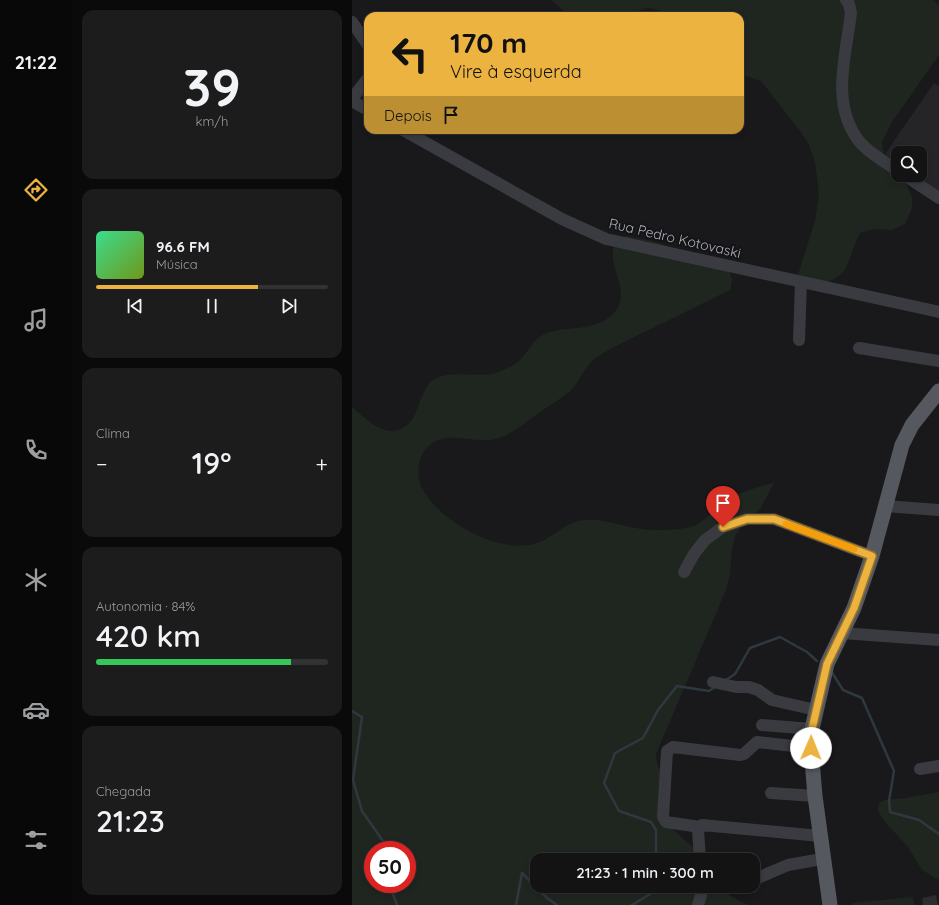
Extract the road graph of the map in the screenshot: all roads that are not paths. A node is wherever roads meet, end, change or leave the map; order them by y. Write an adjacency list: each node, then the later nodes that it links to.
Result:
1 (846, 0): 8 (street)
2 (352, 22): 3 (street)
3 (364, 38)
4 (364, 84): 5 (street)
5 (352, 100): 6 (street)
6 (364, 108)
7 (410, 134): 11 (street, Rua Pedro Kotovaski)
8 (891, 166)
9 (915, 182): 10 (street)
10 (939, 198)
11 (802, 282): 12 (street, Rua Pedro Kotovaski); 13 (street)
12 (939, 312)
13 (799, 340)
14 (859, 348): 15 (street)
15 (939, 361)
16 (939, 391): 17 (main road)
17 (885, 506): 18 (street); 19 (main road)
18 (939, 510)
19 (872, 556): 20 (street); 21 (main road)
20 (684, 572)
21 (842, 633): 22 (street); 24 (main road)
22 (939, 640)
23 (713, 682): 24 (street)
24 (816, 710): 26 (main road)
25 (762, 725): 26 (street)
26 (812, 729): 27 (main road)
27 (811, 748): 31 (main road); 32 (street)
28 (939, 766): 29 (street)
29 (920, 769)
30 (771, 793): 31 (street)
31 (815, 796): 33 (main road)
32 (700, 827): 33 (street); 34 (street)
33 (820, 836): 35 (main road)
34 (700, 853)
35 (822, 859): 36 (street); 39 (main road)
36 (760, 877)
37 (701, 893): 38 (street)
38 (698, 905)
39 (830, 905)

